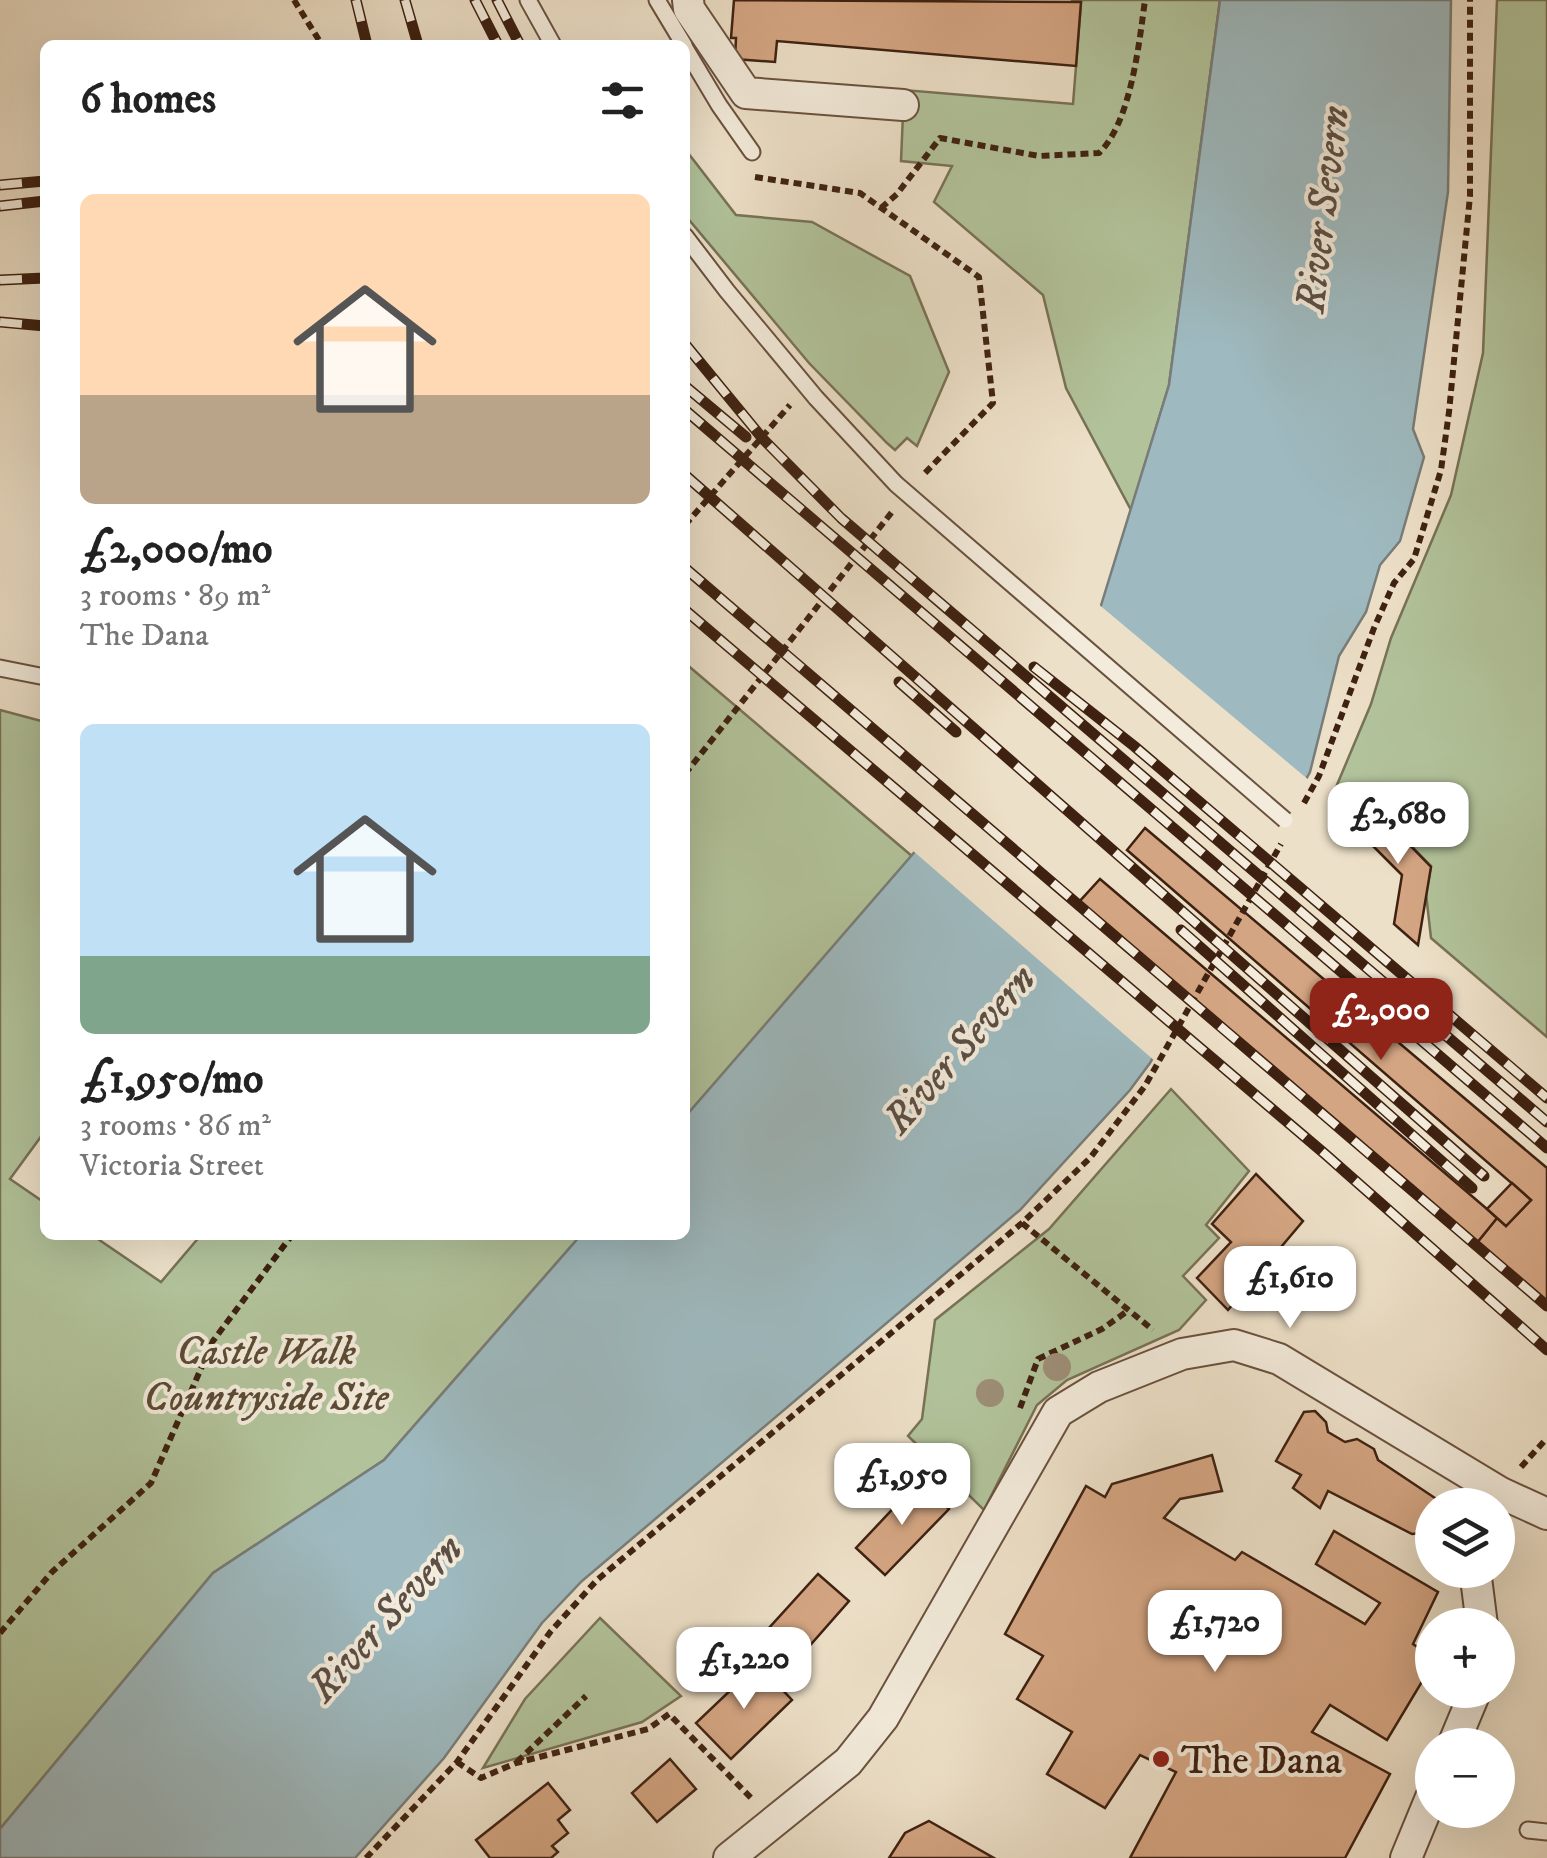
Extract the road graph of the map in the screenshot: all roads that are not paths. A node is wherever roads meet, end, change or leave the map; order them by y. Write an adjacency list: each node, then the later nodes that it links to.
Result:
1 (528, 0): 4 (lane)
2 (658, 0): 5 (lane)
3 (688, 0): 7 (street)
4 (550, 40)
5 (681, 40)
6 (690, 56): 8 (lane)
7 (903, 105)
8 (752, 152)
9 (690, 242): 12 (lane, bridge)
10 (0, 668): 11 (lane)
11 (40, 676)
12 (1287, 824)
13 (1503, 1488): 19 (street)
14 (1515, 1495): 15 (street)
15 (1547, 1514)
16 (1418, 1828): 20 (street)
17 (1528, 1830): 18 (lane)
18 (1547, 1832)
19 (730, 1858)
20 (1406, 1858)

